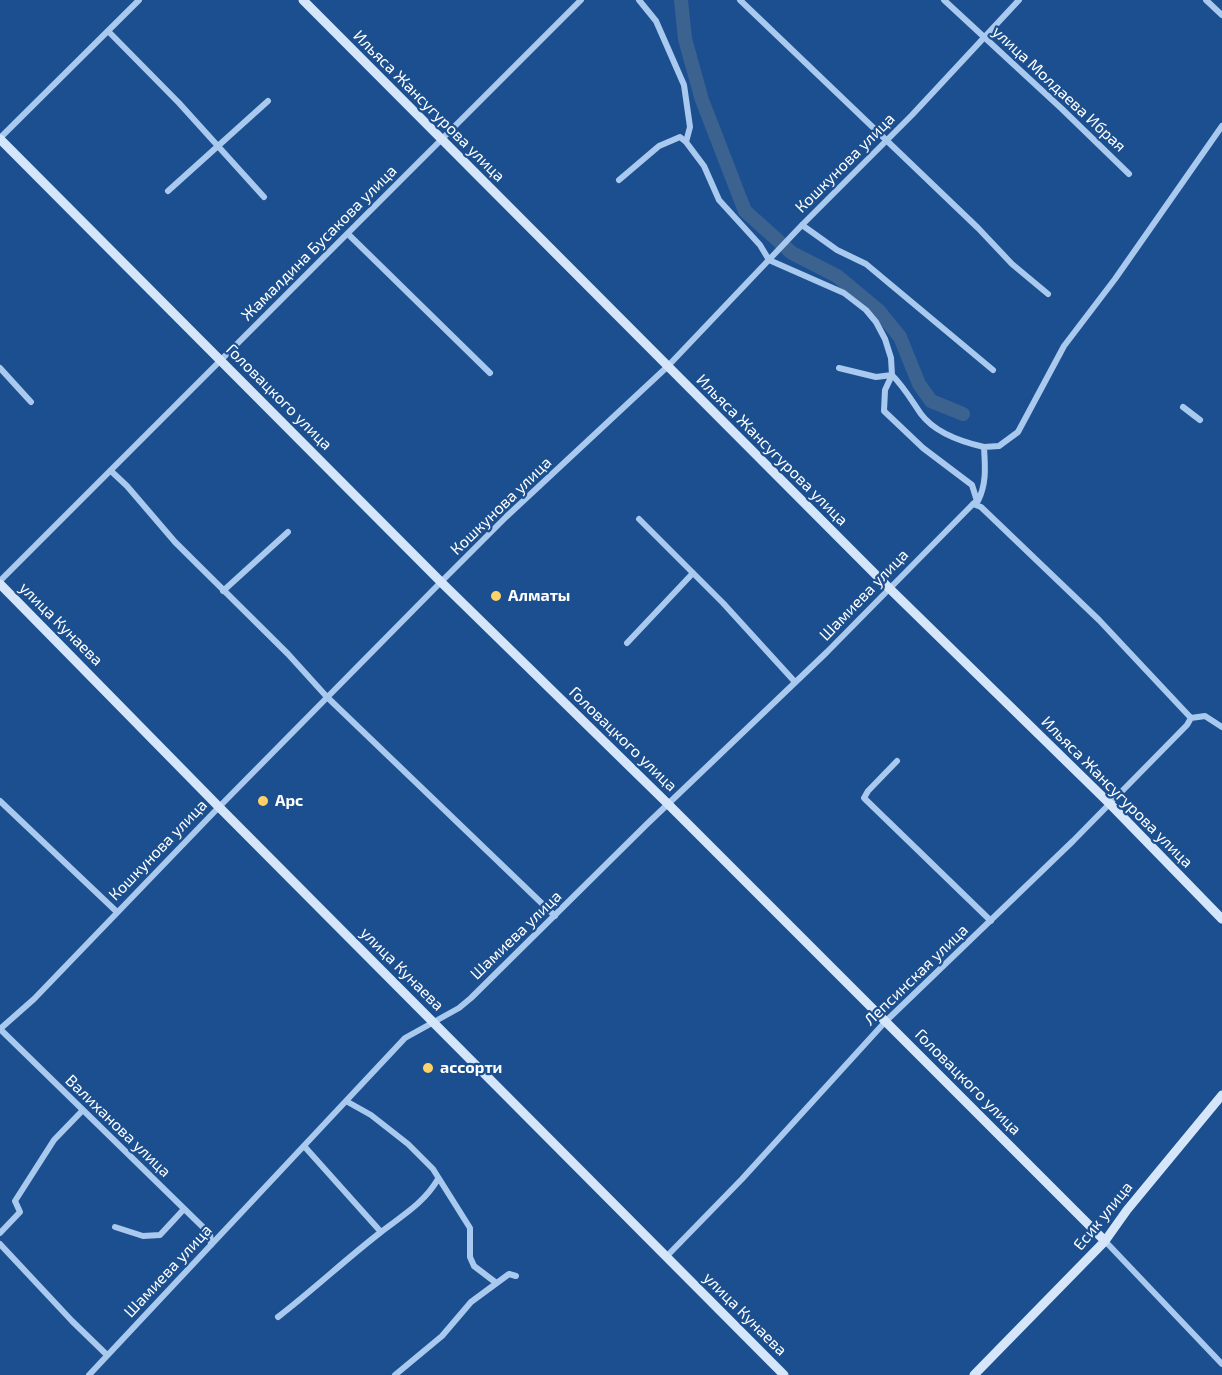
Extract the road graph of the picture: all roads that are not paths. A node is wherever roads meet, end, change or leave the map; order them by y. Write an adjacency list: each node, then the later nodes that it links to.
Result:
1 (139, 0): 10 (street)
2 (303, 0): 15 (street, Ильяса Жансугурова улица)
3 (581, 0): 15 (street, Жамалдина Бусакова улица)
4 (639, 0): 16 (street)
5 (740, 0): 17 (street)
6 (944, 0): 11 (street, улица Молдаева Ибрая)
7 (1019, 0): 11 (street, Кошкунова улица)
8 (1206, 0): 9 (street)
9 (1222, 15)
10 (108, 31): 14 (street); 18 (street)
11 (985, 37): 17 (street, Кошкунова улица); 19 (street, улица Молдаева Ибрая)
12 (268, 101): 18 (street)
13 (1222, 126): 37 (street)
14 (0, 139): 27 (street, Головацкого улица)
15 (442, 139): 24 (street, Жамалдина Бусакова улица); 28 (street, Ильяса Жансугурова улица)
16 (686, 142): 20 (street); 25 (street)
17 (886, 142): 23 (street, Кошкунова улица); 26 (street)
18 (217, 146): 21 (street); 22 (street)
19 (1129, 174)
20 (618, 180)
21 (168, 191)
22 (264, 197)
23 (802, 225): 25 (street, Кошкунова улица); 31 (street)
24 (348, 234): 27 (street, Жамалдина Бусакова улица); 32 (street)
25 (769, 260): 28 (street, Кошкунова улица); 33 (street)
26 (1048, 294)
27 (222, 360): 38 (street, Жамалдина Бусакова улица); 43 (street, Головацкого улица)
28 (667, 367): 43 (street, Кошкунова улица); 45 (street, Ильяса Жансугурова улица)
29 (0, 368): 34 (street)
30 (839, 368): 33 (street)
31 (993, 370)
32 (490, 373)
33 (892, 375): 37 (street); 39 (street)
34 (31, 402)
35 (1182, 407): 36 (street)
36 (1200, 420)
37 (984, 447): 39 (street)
38 (111, 471): 44 (street, Жамалдина Бусакова улица); 46 (street)
39 (975, 503): 45 (street, Шамиева улица); 50 (street)
40 (639, 519): 42 (street)
41 (288, 532): 46 (street)
42 (693, 573): 47 (street); 48 (street)
43 (441, 582): 49 (street, Кошкунова улица); 54 (street, Головацкого улица)
44 (0, 583): 56 (street, улица Кунаева)
45 (889, 588): 48 (street, Шамиева улица); 55 (street, Ильяса Жансугурова улица)
46 (223, 591): 49 (street)
47 (627, 643)
48 (795, 682): 54 (street, Шамиева улица)
49 (327, 697): 56 (street, Кошкунова улица); 58 (street)
50 (1191, 717): 51 (street); 55 (street, Лепсинская улица)
51 (1222, 728)
52 (897, 761): 60 (street)
53 (0, 801): 57 (street)
54 (668, 804): 58 (street, Шамиева улица); 62 (street, Головацкого улица)
55 (1110, 804): 59 (street, Ильяса Жансугурова улица); 60 (street, Лепсинская улица)
56 (219, 807): 57 (street, Кошкунова улица); 61 (street, улица Кунаева)
57 (117, 912): 63 (street, Кошкунова улица)
58 (555, 916): 61 (street, Шамиева улица)
59 (1222, 919)
60 (991, 921): 62 (street, Лепсинская улица)
61 (434, 1022): 65 (street, Шамиева улица); 76 (street, улица Кунаева)
62 (885, 1022): 73 (street, Головацкого улица); 76 (street, Лепсинская улица)
63 (0, 1029): 66 (street, Валиханова улица)
64 (1222, 1095): 73 (street, Есик улица)
65 (346, 1101): 67 (street, Шамиева улица); 68 (street)
66 (82, 1111): 69 (street, Валиханова улица); 72 (street)
67 (304, 1146): 71 (street); 75 (street, Шамиева улица)
68 (438, 1179): 71 (street); 78 (street)
69 (184, 1209): 70 (street); 75 (street, Валиханова улица)
70 (115, 1227)
71 (381, 1232): 79 (street)
72 (0, 1233)
73 (1105, 1241): 81 (street, Головацкого улица); 85 (street, Есик улица)
74 (0, 1244): 80 (street)
75 (211, 1245): 80 (street, Шамиева улица)
76 (666, 1257): 84 (street, улица Кунаева)
77 (516, 1276): 78 (street)
78 (495, 1282): 83 (street)
79 (278, 1317)
80 (107, 1355): 82 (street, Шамиева улица)
81 (1222, 1364)
82 (89, 1375)
83 (396, 1375)
84 (784, 1375)
85 (974, 1375)

